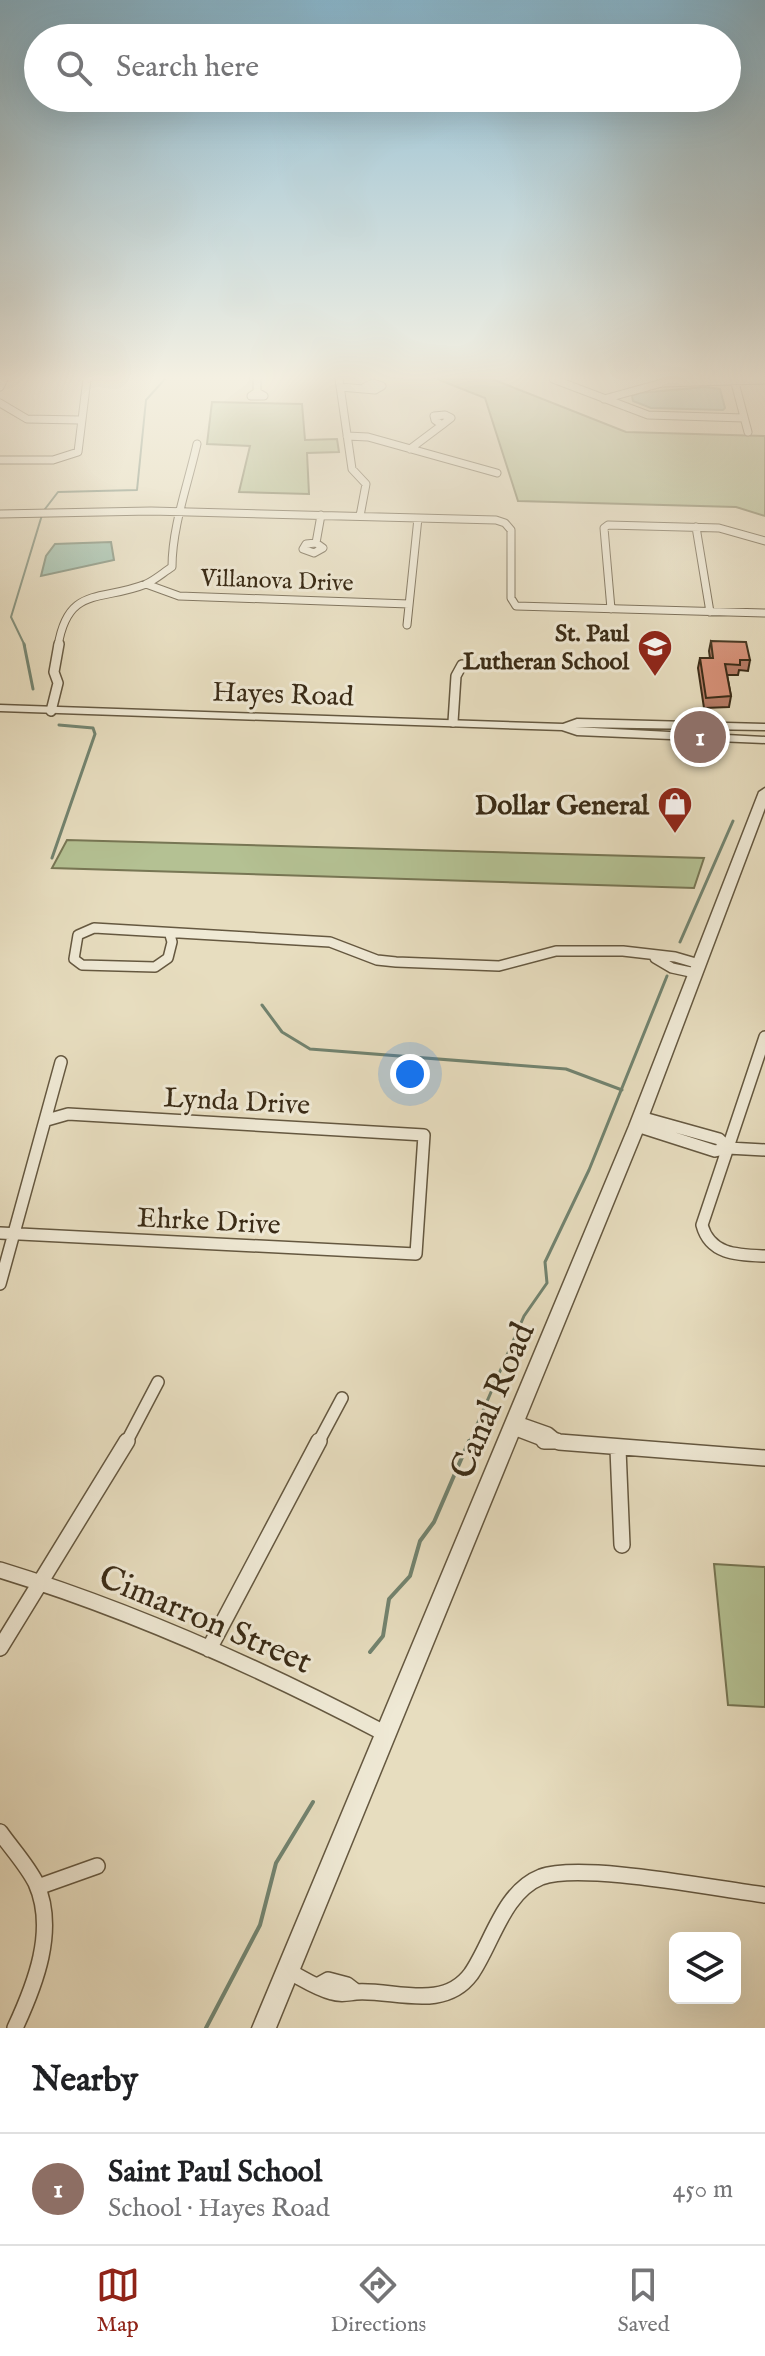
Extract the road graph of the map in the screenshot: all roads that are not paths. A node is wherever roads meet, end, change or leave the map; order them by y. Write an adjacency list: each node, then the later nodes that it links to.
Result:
1 (190, 474): 3 (street)
2 (356, 474): 6 (street)
3 (182, 512): 4 (street); 5 (street); 11 (street)
4 (0, 514)
5 (321, 515): 6 (street); 10 (street)
6 (360, 516): 7 (street)
7 (418, 518): 12 (street); 13 (street)
8 (696, 527): 9 (street); 13 (street); 14 (street)
9 (765, 541)
10 (316, 543)
11 (146, 584): 12 (street, Villanova Drive); 19 (street)
12 (409, 604): 16 (street)
13 (611, 609): 14 (street)
14 (710, 612): 15 (street)
15 (765, 613)
16 (407, 625)
17 (462, 665): 20 (street)
18 (0, 708): 19 (street, Hayes Road)
19 (51, 711): 20 (street, Hayes Road)
20 (453, 722): 22 (street, Hayes Road)
21 (708, 725): 22 (street, Hayes Road); 23 (street, Hayes Road); 24 (street)
22 (564, 727): 24 (street, Hayes Road)
23 (765, 727)
24 (701, 738): 25 (street, Hayes Road)
25 (765, 740)
26 (765, 792): 28 (street, Canal Road)
27 (170, 935): 27 (street); 28 (street)
28 (697, 969): 32 (street, Canal Road)
29 (765, 1039): 33 (street)
30 (61, 1062): 31 (street)
31 (47, 1120): 35 (street); 36 (street, Lynda Drive)
32 (638, 1122): 33 (street); 41 (street, Canal Road)
33 (728, 1148): 34 (street); 37 (street)
34 (765, 1150)
35 (6, 1234): 36 (street, Ehrke Drive); 38 (street)
36 (416, 1254)
37 (765, 1256)
38 (0, 1284)
39 (158, 1382): 46 (street)
40 (342, 1398): 48 (street)
41 (513, 1425): 42 (street); 49 (street, Canal Road)
42 (618, 1449): 43 (street); 44 (street)
43 (765, 1458)
44 (622, 1545)
45 (0, 1570): 46 (street, Cimarron Street)
46 (41, 1582): 47 (street); 48 (street, Cimarron Street)
47 (0, 1648)
48 (209, 1649): 49 (street, Cimarron Street)
49 (384, 1733): 54 (street, Canal Road)
50 (0, 1832): 52 (street)
51 (97, 1866): 52 (street)
52 (38, 1887): 55 (street)
53 (765, 1895): 54 (street)
54 (286, 1970): 56 (street, Canal Road)
55 (15, 2028)
56 (264, 2028)

